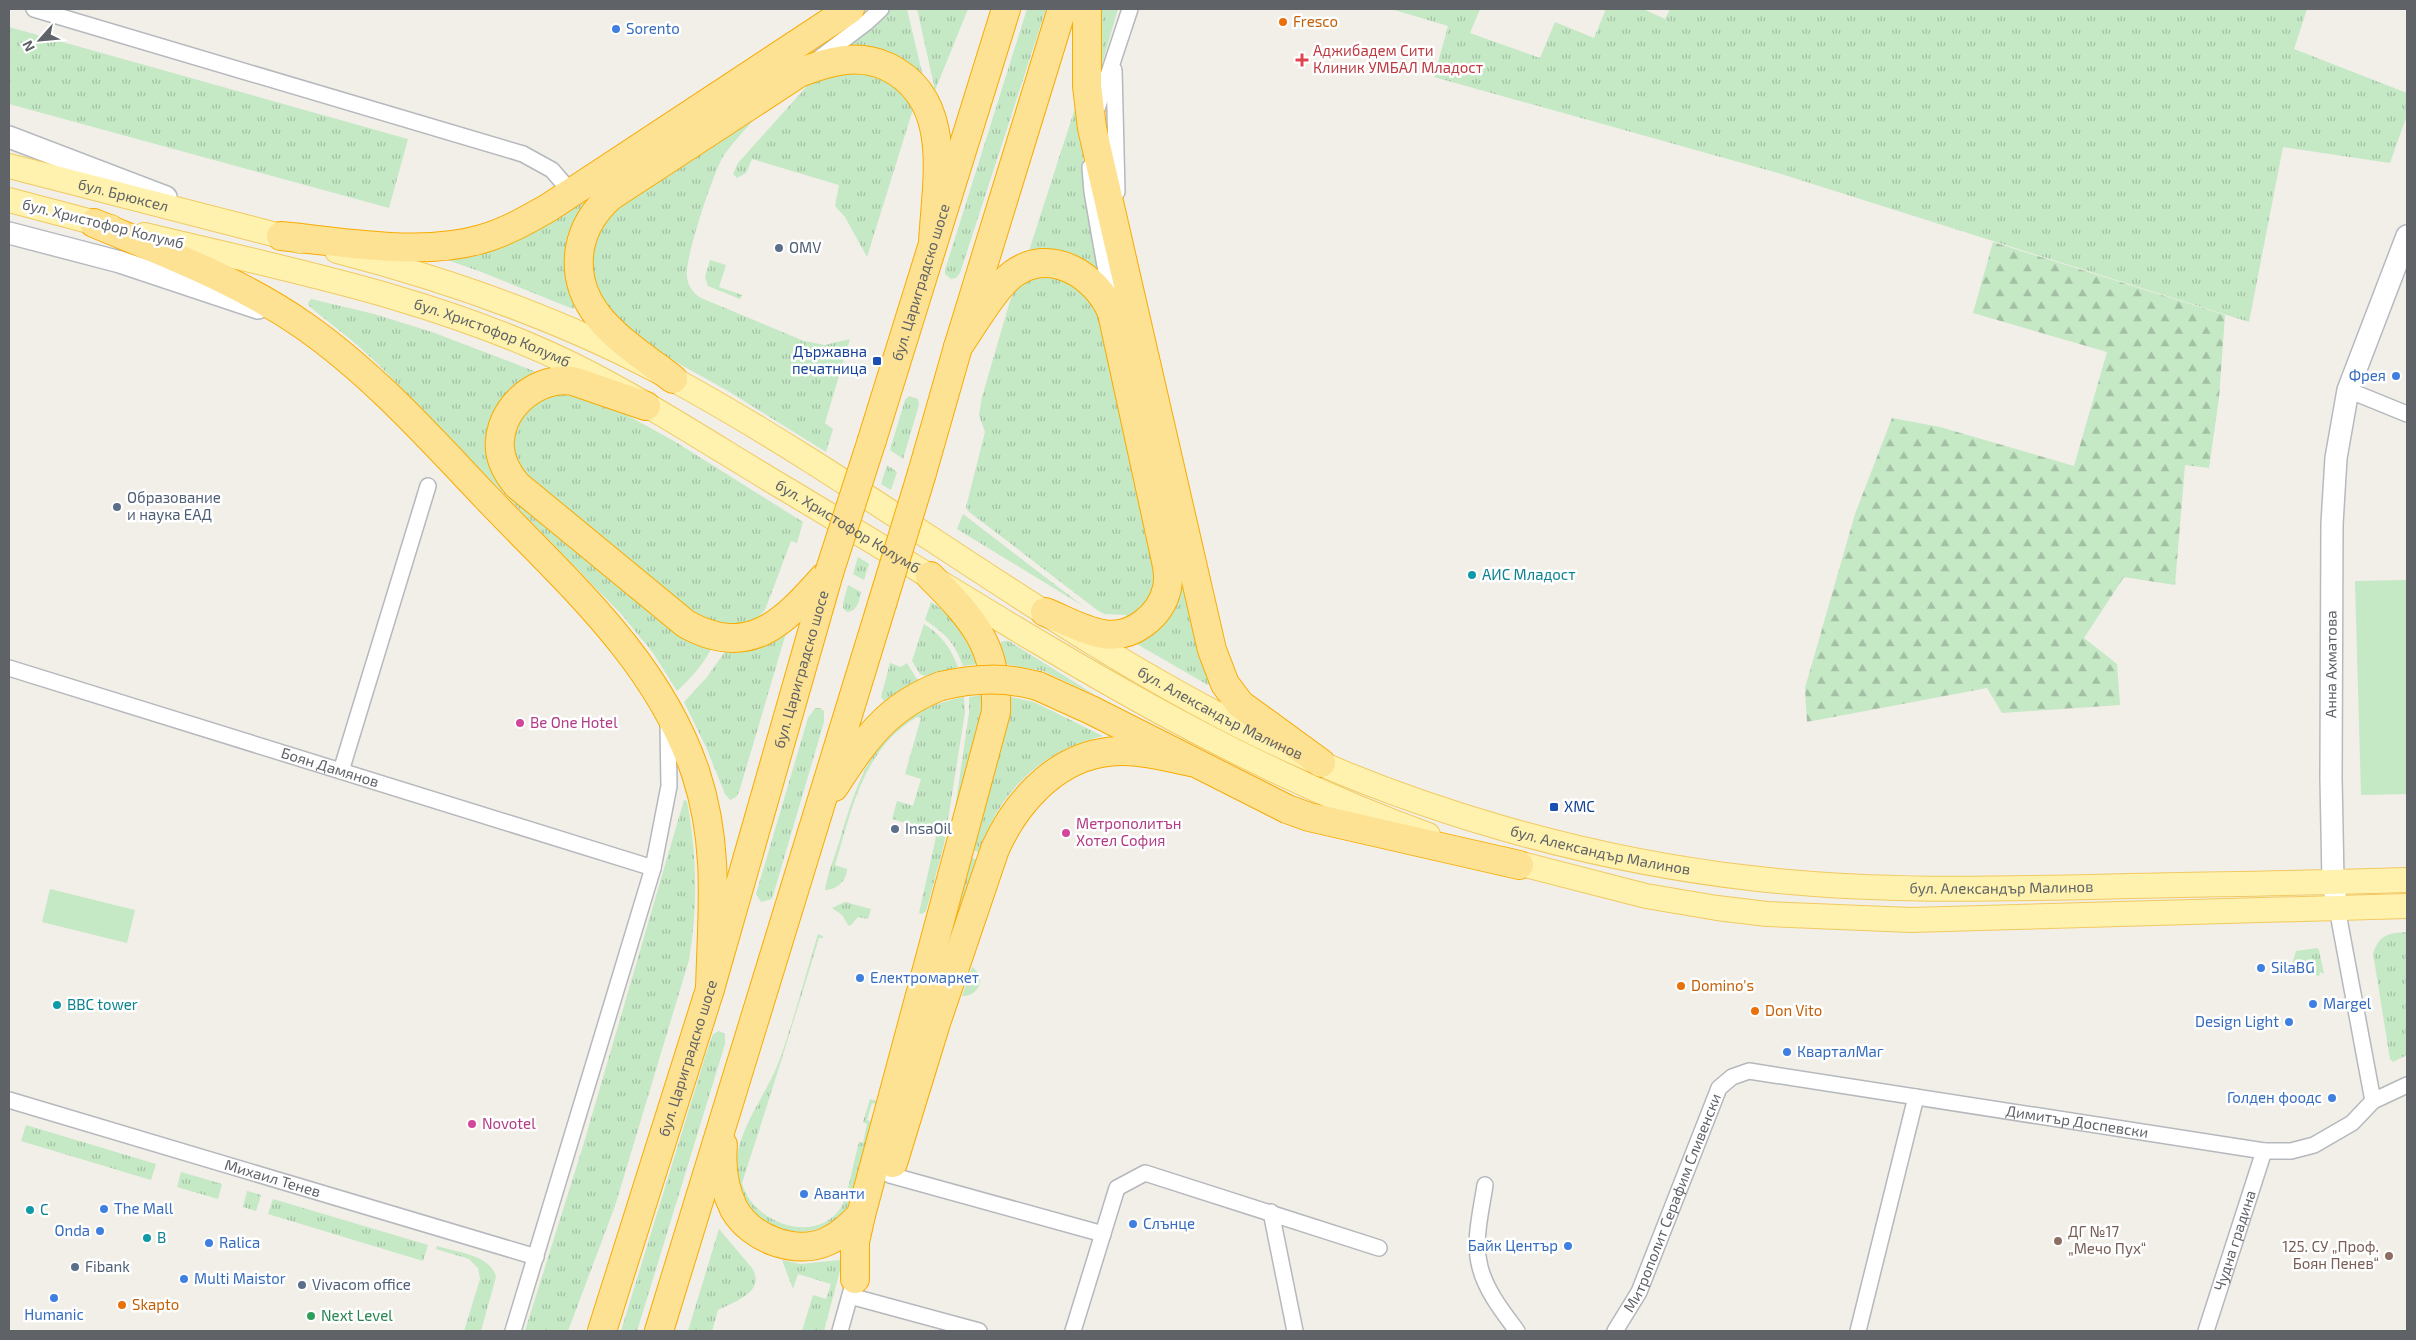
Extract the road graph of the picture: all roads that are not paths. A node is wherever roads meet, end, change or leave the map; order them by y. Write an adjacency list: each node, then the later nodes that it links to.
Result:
1 (34, 9): 13 (street)
2 (850, 9): 13 (highway)
3 (881, 9): 9 (street)
4 (1006, 9): 20 (highway, бул. Цариградско шосе)
5 (1062, 9): 24 (highway)
6 (1087, 9): 10 (highway)
7 (1130, 9): 8 (street)
8 (1114, 61): 10 (street); 21 (street)
9 (800, 73): 20 (highway); 25 (highway)
10 (1092, 128): 21 (highway); 23 (street)
11 (9, 137): 16 (street, бул. Христофор Колумб)
12 (9, 166): 16 (main road, бул. Брюксел)
13 (571, 192): 18 (highway)
14 (9, 200): 15 (main road, бул. Христофор Колумб)
15 (94, 222): 22 (highway); 27 (main road, бул. Христофор Колумб)
16 (236, 224): 18 (main road, бул. Христофор Колумб)
17 (9, 233): 22 (street)
18 (281, 236): 25 (main road, бул. Христофор Колумб)
19 (2407, 236): 26 (street, Анна Ахматова)
20 (933, 243): 31 (highway, бул. Цариградско шосе, bridge)
21 (1121, 262): 37 (highway)
22 (302, 324): 35 (highway)
23 (1117, 330): 24 (highway); 33 (highway)
24 (958, 347): 39 (highway, bridge)
25 (673, 379): 30 (main road, бул. Христофор Колумб)
26 (2348, 390): 28 (street); 43 (street, Анна Ахматова)
27 (646, 406): 31 (highway); 32 (main road, бул. Христофор Колумб)
28 (2407, 414)
29 (428, 486): 38 (street)
30 (875, 502): 33 (main road, бул. Александър Малинов)
31 (828, 573): 46 (highway, бул. Цариградско шосе)
32 (930, 576): 40 (main road, бул. Александър Малинов); 57 (highway)
33 (1045, 612): 37 (main road, бул. Александър Малинов)
34 (9, 668): 38 (street, Боян Дамянов)
35 (666, 704): 41 (street); 46 (highway)
36 (1192, 762): 39 (highway, bridge); 40 (highway); 54 (highway)
37 (1321, 762): 43 (main road, бул. Александър Малинов)
38 (341, 771): 41 (street, Боян Дамянов)
39 (817, 814): 50 (highway)
40 (1520, 865): 45 (main road, бул. Александър Малинов)
41 (653, 868): 60 (street)
42 (2407, 880): 43 (main road, бул. Александър Малинов)
43 (2333, 881): 45 (street, Анна Ахматова)
44 (2407, 906): 45 (main road, бул. Александър Малинов)
45 (2337, 908): 52 (street, Анна Ахматова)
46 (710, 989): 63 (highway, бул. Цариградско шосе)
47 (1732, 1076): 49 (street, Димитър Доспевски); 70 (street, Митрополит Серафим Сливенски)
48 (2407, 1085): 52 (street, Димитър Доспевски)
49 (1916, 1097): 53 (street, Димитър Доспевски); 71 (street)
50 (730, 1099): 57 (highway); 64 (highway)
51 (9, 1100): 60 (street, Михаил Тенев)
52 (2373, 1101): 53 (street, Димитър Доспевски)
53 (2264, 1151): 72 (street, Чудна градина)
54 (890, 1175): 58 (street); 61 (highway)
55 (1485, 1185): 69 (street)
56 (1272, 1212): 58 (street); 59 (street); 68 (street)
57 (861, 1215): 61 (highway)
58 (1102, 1234): 67 (street)
59 (1379, 1248)
60 (536, 1258): 62 (street)
61 (852, 1288): 65 (street); 66 (street)
62 (513, 1331)
63 (602, 1331)
64 (659, 1331)
65 (840, 1331)
66 (979, 1331)
67 (1073, 1331)
68 (1295, 1331)
69 (1517, 1331)
70 (1615, 1331)
71 (1858, 1331)
72 (2206, 1331)

